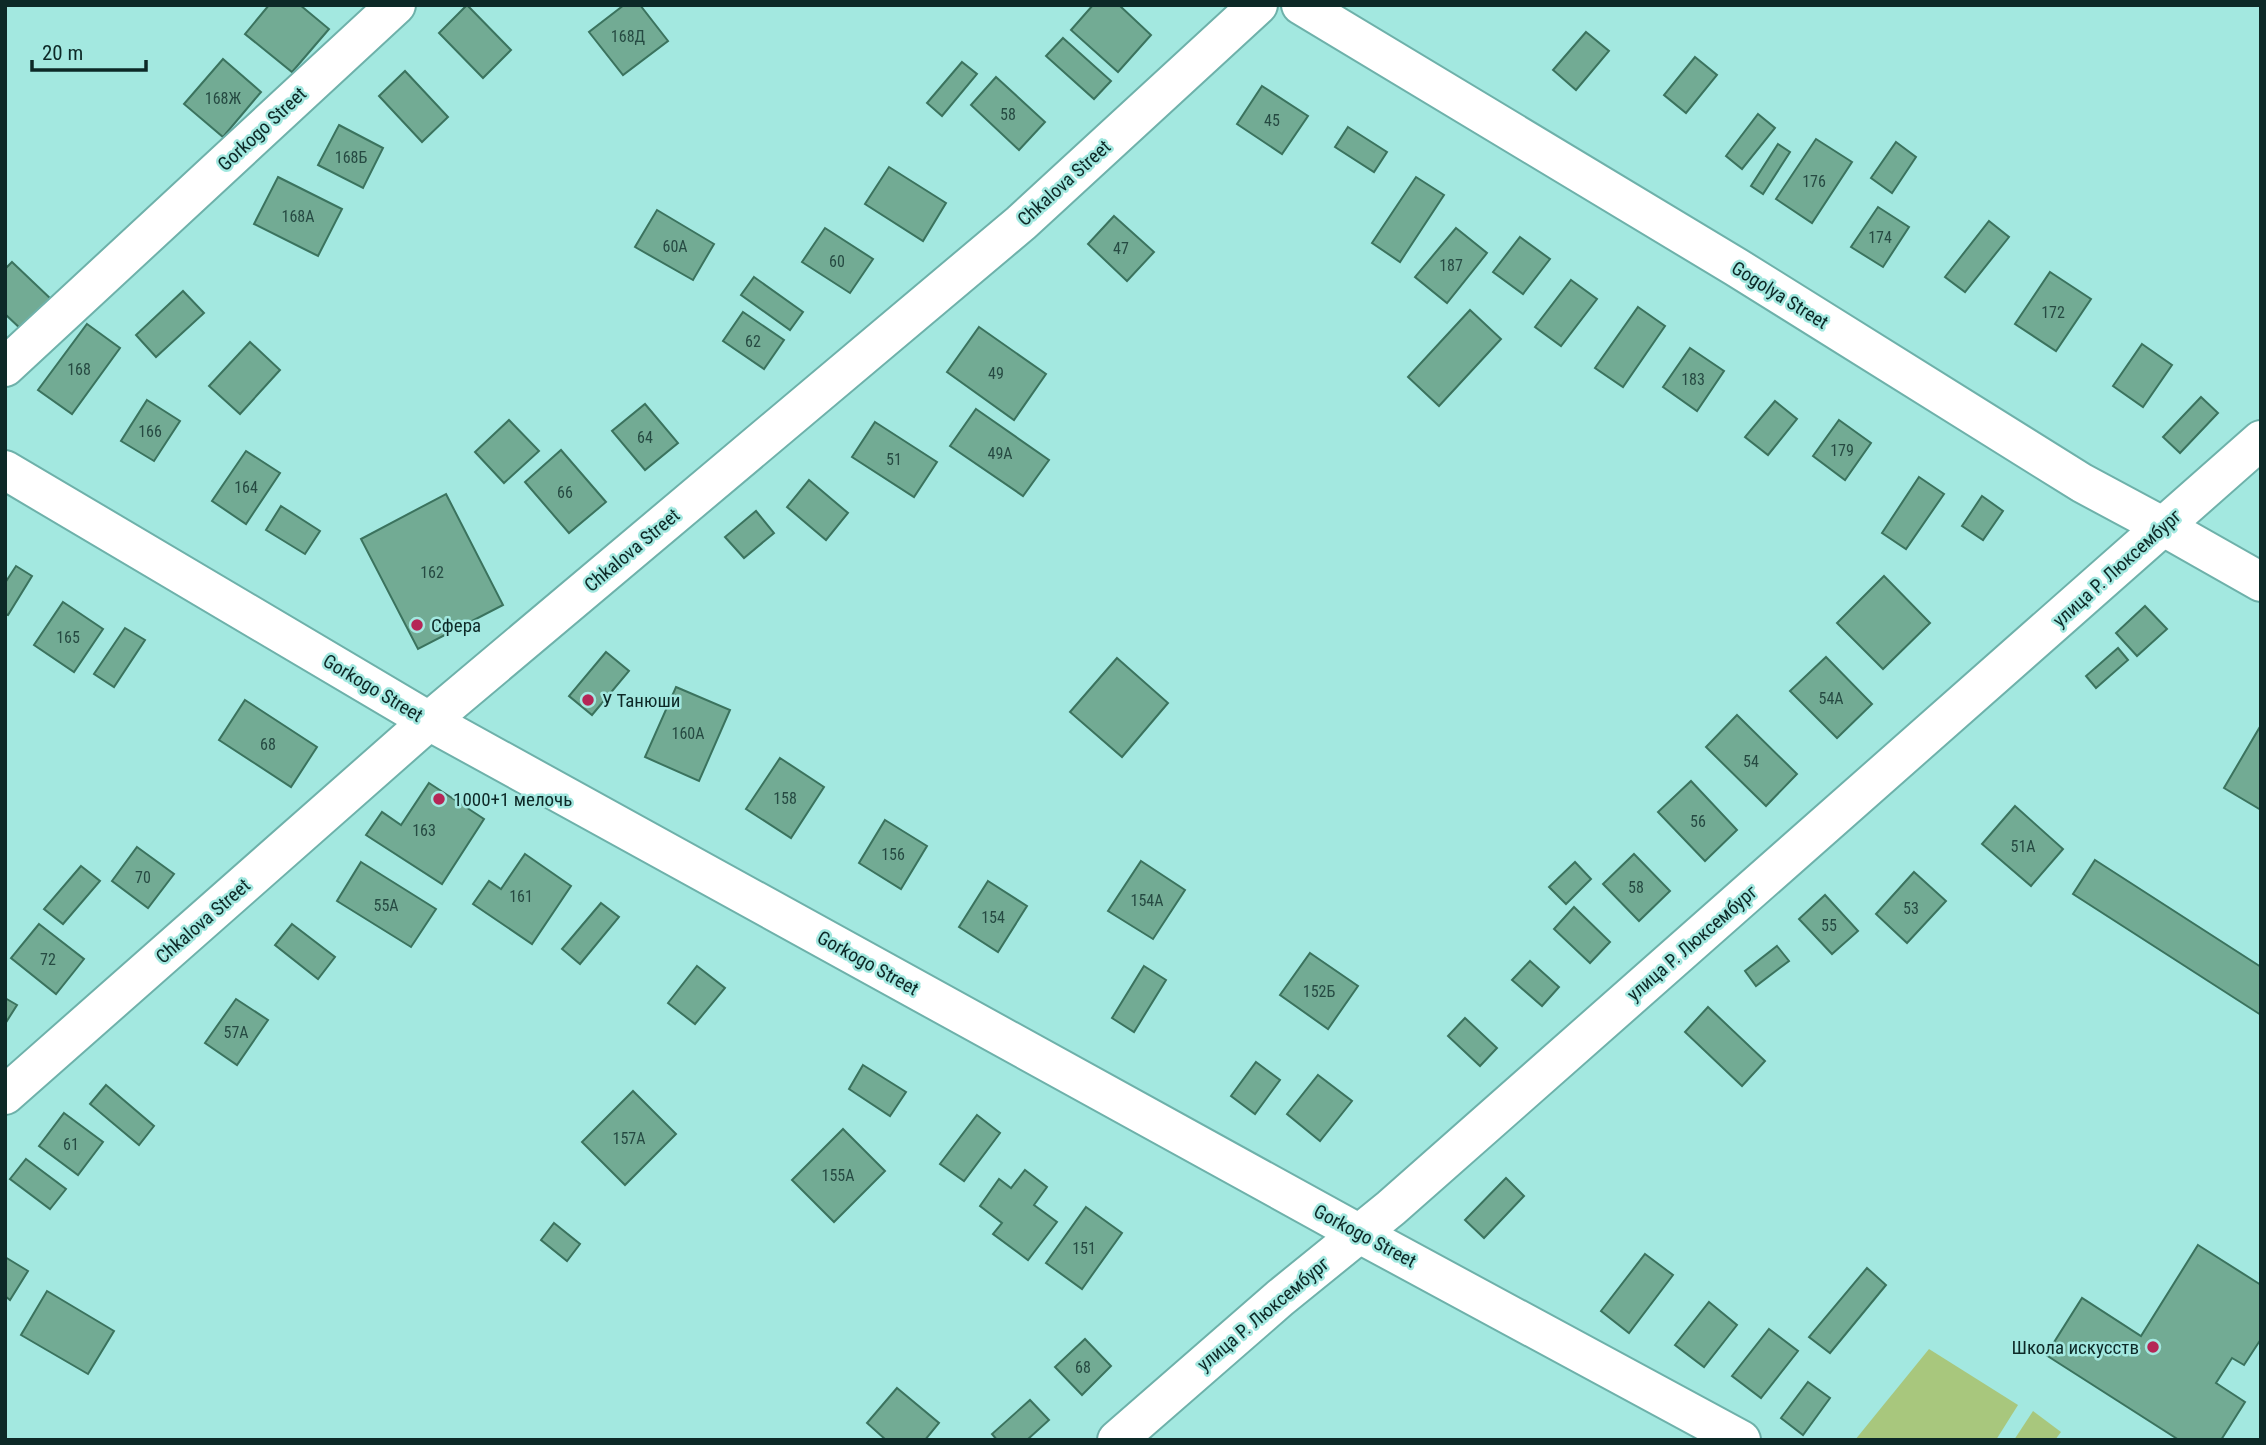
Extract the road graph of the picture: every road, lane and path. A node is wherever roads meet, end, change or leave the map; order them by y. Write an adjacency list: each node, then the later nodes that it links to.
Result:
1 (396, 5): 4 (street, Gorkogo Street)
2 (1258, 5): 9 (street, Chkalova Street)
3 (1301, 5): 7 (street, Gogolya Street)
4 (5, 367)
5 (2261, 440): 7 (street, улица Р. Люксембург)
6 (5, 470): 9 (street, Gorkogo Street)
7 (2164, 527): 8 (street, Gogolya Street); 11 (street, улица Р. Люксембург)
8 (2261, 582)
9 (429, 721): 10 (street, Chkalova Street); 11 (street, Gorkogo Street)
10 (5, 1095)
11 (1358, 1233): 12 (street, улица Р. Люксембург); 13 (street, Gorkogo Street)
12 (1117, 1440)
13 (1741, 1440)

